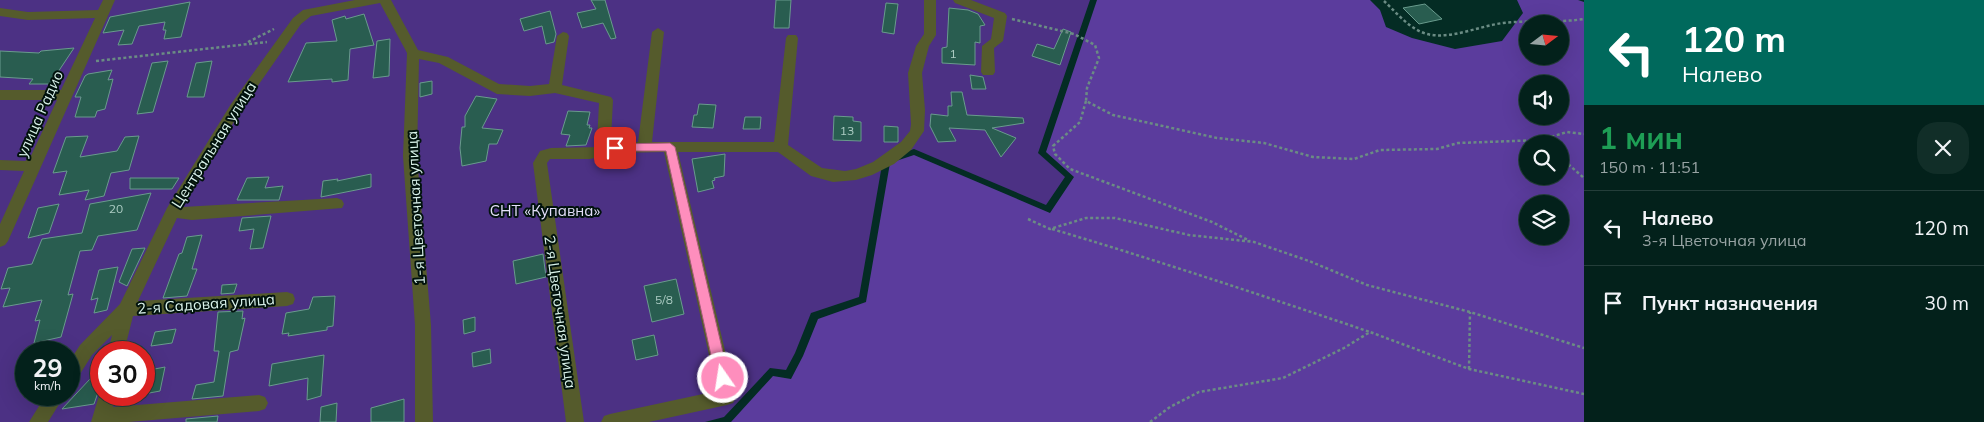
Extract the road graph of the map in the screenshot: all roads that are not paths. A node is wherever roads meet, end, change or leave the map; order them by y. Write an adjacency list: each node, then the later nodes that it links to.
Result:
1 (109, 0): 8 (street, улица Радио)
2 (370, 0): 3 (street)
3 (375, 0): 24 (street, Центральная улица)
4 (385, 0): 12 (street, 1-я Цветочная улица)
5 (930, 0): 17 (street)
6 (959, 0): 13 (street)
7 (0, 12): 8 (street)
8 (103, 14): 16 (street, улица Радио)
9 (658, 32): 18 (street)
10 (563, 36): 14 (street)
11 (792, 38): 17 (street)
12 (413, 53): 14 (street); 35 (street, 1-я Цветочная улица)
13 (988, 72)
14 (555, 88): 20 (street)
15 (0, 95): 16 (street)
16 (66, 95): 21 (street, улица Радио)
17 (781, 146): 19 (street)
18 (644, 147): 19 (street); 20 (street)
19 (670, 147): 37 (street)
20 (615, 148): 36 (street, 2-я Цветочная улица)
21 (36, 162): 22 (street); 25 (street, улица Радио)
22 (0, 165)
23 (337, 204): 24 (street)
24 (172, 212): 27 (street, Центральная улица)
25 (0, 241)
26 (287, 299): 27 (street, 2-я Садовая улица)
27 (126, 309): 28 (street, Центральная улица); 29 (street)
28 (119, 341)
29 (80, 359)
30 (258, 402): 33 (street)
31 (49, 406): 34 (street)
32 (104, 406): 33 (street)
33 (101, 419)
34 (38, 422)
35 (424, 422)
36 (575, 422)
37 (610, 422)

